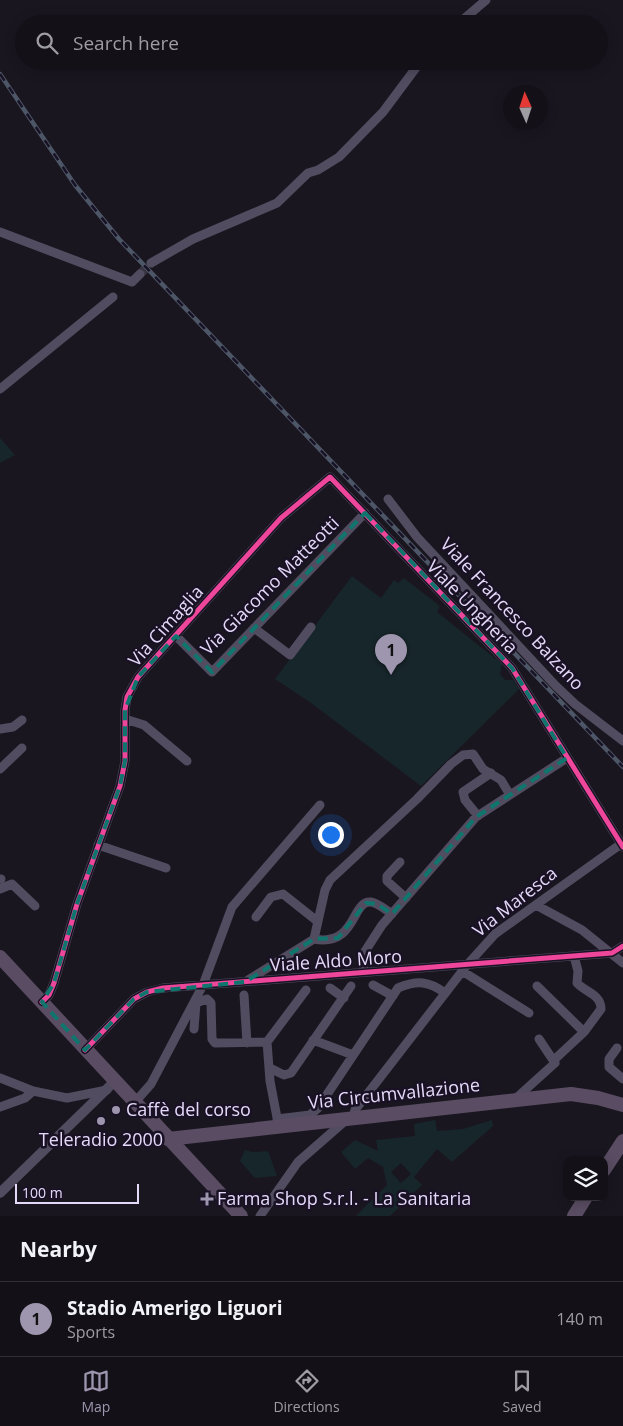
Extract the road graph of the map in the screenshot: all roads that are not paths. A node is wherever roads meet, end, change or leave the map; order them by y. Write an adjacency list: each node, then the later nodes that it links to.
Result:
1 (486, 0): 2 (street)
2 (468, 15)
3 (414, 70): 5 (street)
4 (0, 232): 6 (street)
5 (151, 263)
6 (140, 274)
7 (113, 297): 8 (street)
8 (0, 389)
9 (330, 477): 11 (street, Viale Ungheria); 14 (street, Via Cimaglia)
10 (388, 499): 18 (street, Viale Francesco Balzano)
11 (365, 513): 13 (street, Via Giacomo Matteotti); 20 (street, Viale Ungheria)
12 (311, 627): 13 (street)
13 (254, 628): 14 (street, Via Giacomo Matteotti)
14 (176, 636): 15 (street, Via Cimaglia)
15 (125, 719): 21 (street); 27 (street, Via Cimaglia)
16 (22, 720): 17 (street)
17 (0, 729)
18 (623, 741)
19 (22, 748): 22 (street)
20 (568, 758): 24 (street); 28 (street, Viale Ungheria)
21 (187, 761)
22 (0, 769)
23 (491, 773): 24 (street); 26 (street); 37 (street)
24 (510, 795): 26 (street)
25 (320, 805): 47 (street)
26 (478, 816): 32 (street)
27 (98, 845): 30 (street); 57 (street, Via Cimaglia)
28 (622, 845): 33 (street, Via Maresca)
29 (400, 862): 32 (street)
30 (166, 868)
31 (0, 889): 34 (street)
32 (406, 898): 35 (street)
33 (536, 905): 40 (street); 44 (street, Via Maresca)
34 (35, 906)
35 (392, 914): 38 (street); 45 (street)
36 (256, 917): 37 (street)
37 (317, 921): 38 (street)
38 (314, 939): 46 (street)
39 (623, 946): 40 (street)
40 (612, 953): 41 (street, Viale Aldo Moro); 43 (street)
41 (574, 956): 44 (street, Viale Aldo Moro); 60 (street)
42 (0, 957): 57 (main road)
43 (623, 963)
44 (464, 968): 45 (street, Viale Aldo Moro); 53 (street, Via Maresca); 58 (street)
45 (364, 972): 46 (street, Viale Aldo Moro)
46 (245, 982): 47 (street, Viale Aldo Moro)
47 (203, 985): 66 (street, Viale Aldo Moro); 75 (street)
48 (373, 985): 55 (street)
49 (352, 986): 56 (street)
50 (538, 986): 60 (street)
51 (330, 988): 56 (street)
52 (306, 990): 63 (street)
53 (445, 993): 55 (street); 78 (street, Via Maresca)
54 (244, 995): 64 (street)
55 (393, 996): 67 (street)
56 (344, 998): 62 (street)
57 (42, 1002): 66 (main road)
58 (529, 1012)
59 (194, 1029): 64 (street)
60 (584, 1032): 68 (street)
61 (539, 1039): 68 (street)
62 (314, 1040): 67 (street); 69 (street)
63 (267, 1042): 64 (street); 79 (street)
64 (247, 1043)
65 (617, 1048): 71 (street)
66 (85, 1050): 72 (main road)
67 (353, 1055): 79 (street)
68 (554, 1059): 74 (street)
69 (272, 1069)
70 (0, 1078): 73 (street)
71 (623, 1079)
72 (111, 1086): 73 (street); 75 (main road); 83 (street)
73 (32, 1091): 77 (street)
74 (513, 1100): 76 (main road, Via Circumvallazione); 78 (main road, Via Circumvallazione)
75 (135, 1102): 80 (main road)
76 (623, 1105)
77 (0, 1107)
78 (350, 1118): 79 (main road, Via Circumvallazione); 86 (street, Via Maresca)
79 (278, 1122): 80 (main road, Via Circumvallazione)
80 (168, 1138): 85 (main road)
81 (623, 1141): 82 (main road)
82 (608, 1164)
83 (0, 1193)
84 (583, 1201): 87 (main road)
85 (241, 1216)
86 (260, 1216)
87 (574, 1216)

